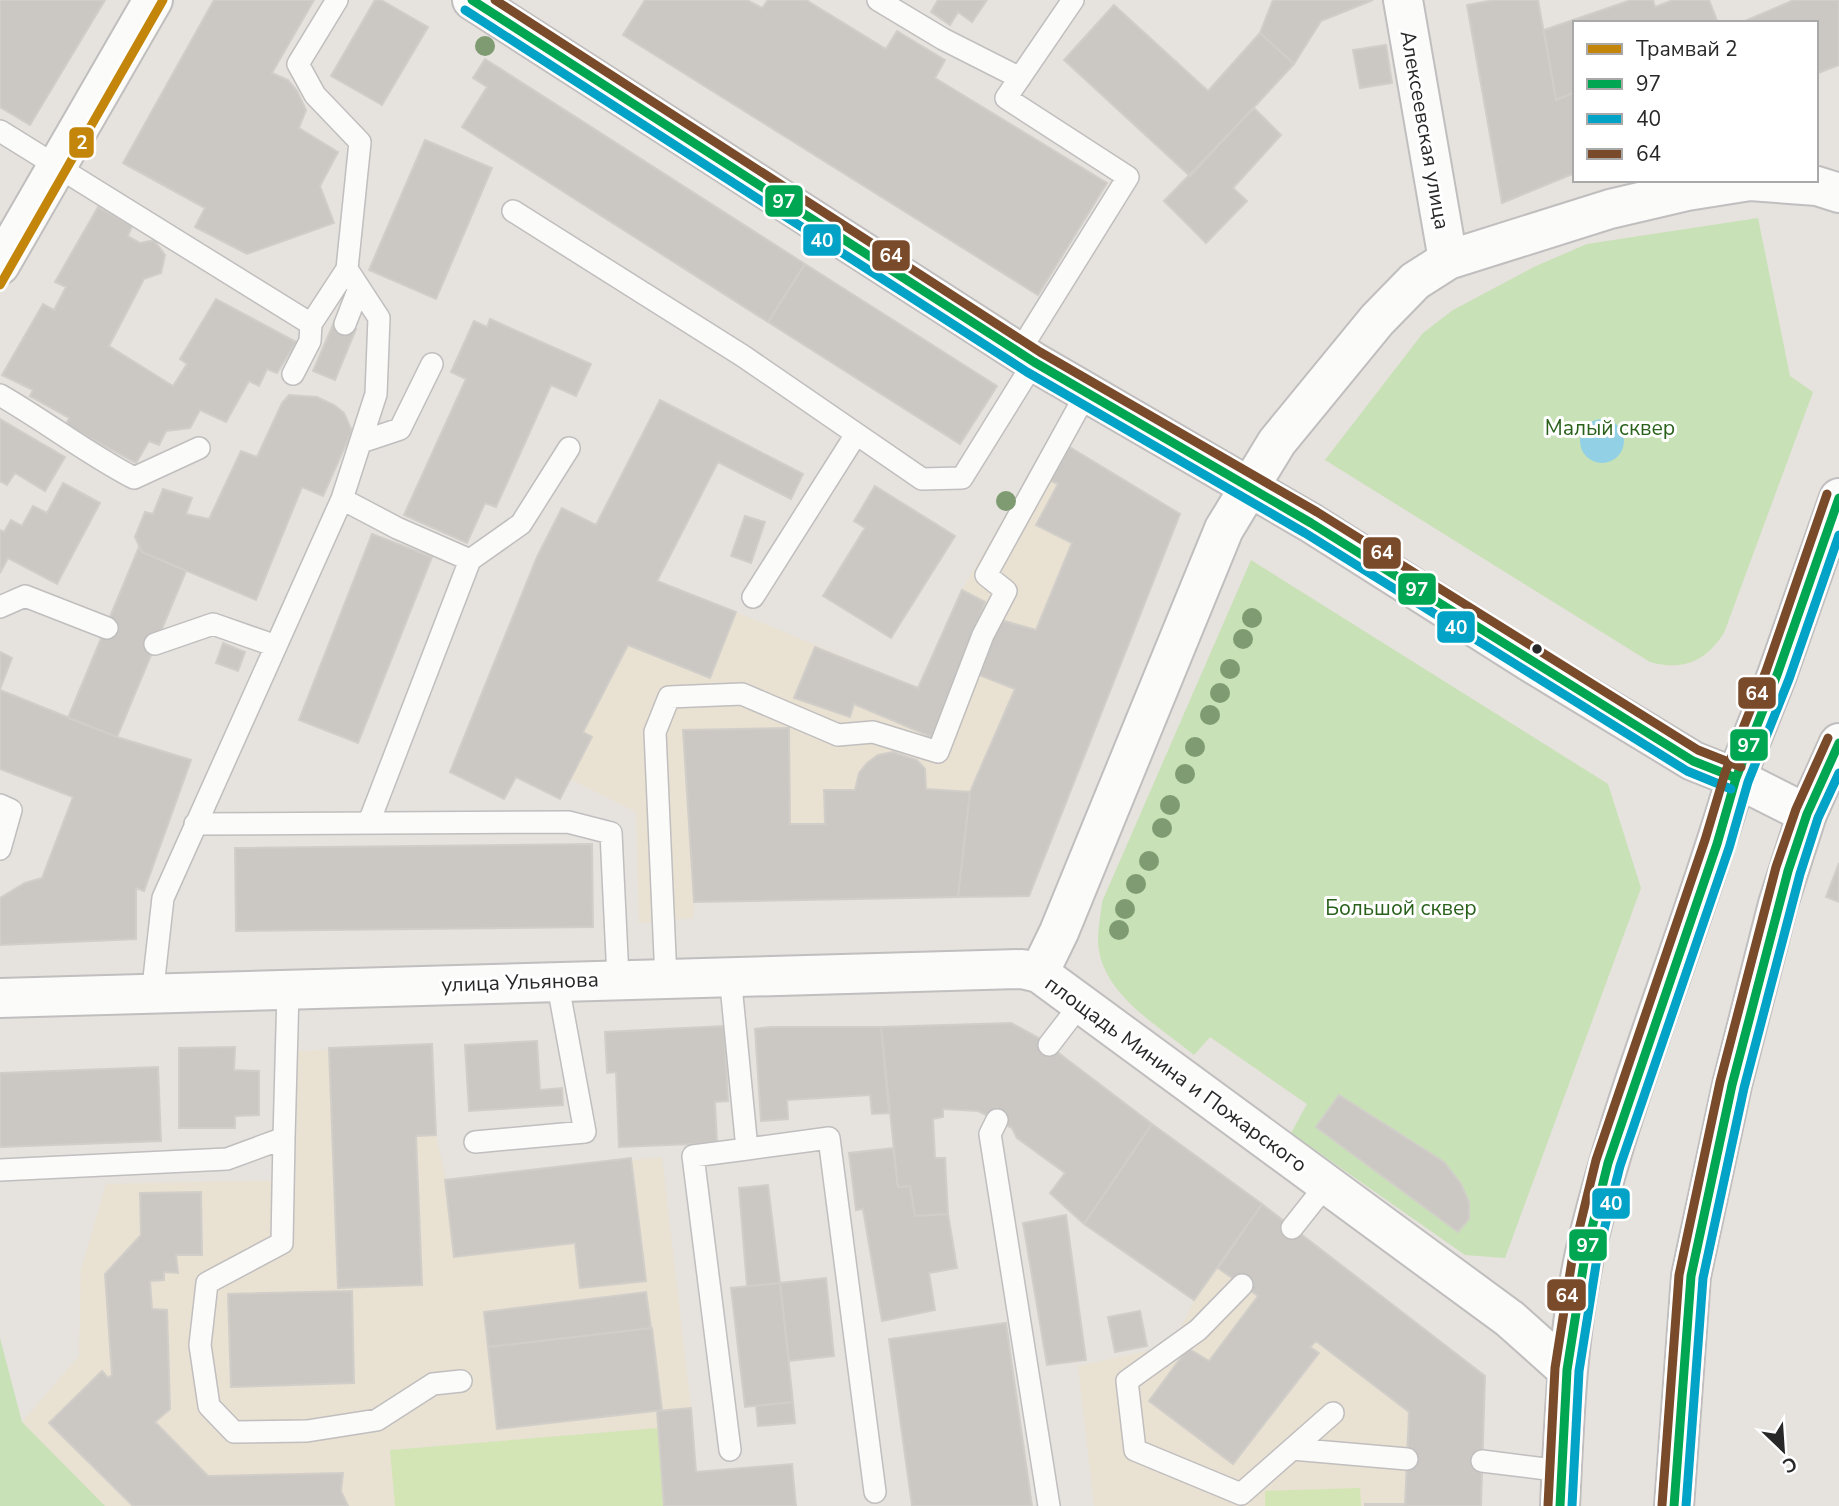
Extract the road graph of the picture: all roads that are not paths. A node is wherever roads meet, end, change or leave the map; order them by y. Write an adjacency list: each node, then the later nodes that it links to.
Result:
1 (153, 0): 9 (street)
2 (337, 0): 16 (lane)
3 (472, 0): 20 (street)
4 (878, 0): 7 (lane)
5 (1073, 0): 7 (lane)
6 (1403, 0): 14 (street, Алексеевская улица)
7 (1020, 78): 20 (lane)
8 (0, 131): 9 (lane)
9 (56, 168): 15 (street); 18 (lane)
10 (1744, 182): 14 (street, площадь Минина и Пожарского)
11 (1763, 182): 12 (street, площадь Минина и Пожарского)
12 (1839, 193)
13 (513, 211): 25 (lane)
14 (1448, 260): 29 (street, площадь Минина и Пожарского)
15 (0, 265)
16 (347, 269): 17 (lane); 18 (lane)
17 (359, 288): 19 (lane); 26 (lane)
18 (311, 324): 22 (lane)
19 (345, 324)
20 (1027, 357): 23 (street); 25 (lane)
21 (432, 364): 26 (lane)
22 (293, 374)
23 (1087, 392): 29 (street); 49 (lane)
24 (0, 396): 27 (lane)
25 (855, 436): 34 (lane)
26 (361, 442): 30 (lane)
27 (199, 448)
28 (569, 448): 33 (lane)
29 (1250, 487): 40 (street); 46 (street, площадь Минина и Пожарского)
30 (342, 499): 33 (lane); 38 (lane)
31 (1838, 501): 32 (street); 40 (street)
32 (1839, 549)
33 (470, 560): 43 (lane)
34 (753, 597)
35 (0, 607): 36 (lane)
36 (107, 628)
37 (155, 645): 38 (lane)
38 (276, 646): 44 (lane)
39 (1839, 743): 42 (street)
40 (1736, 778): 42 (street); 64 (street)
41 (0, 805): 45 (lane)
42 (1808, 814): 74 (street)
43 (369, 822): 44 (lane); 48 (lane)
44 (195, 824): 52 (lane)
45 (0, 849)
46 (1038, 973): 47 (street, улица Ульянова); 54 (street, площадь Минина и Пожарского)
47 (730, 975): 49 (street, улица Ульянова); 59 (lane)
48 (618, 978): 49 (street, улица Ульянова); 50 (street, улица Ульянова)
49 (666, 979)
50 (557, 980): 51 (street, улица Ульянова); 58 (lane)
51 (288, 991): 52 (street, улица Ульянова); 57 (lane)
52 (152, 996): 53 (street, улица Ульянова)
53 (0, 998)
54 (1079, 1006): 55 (lane); 61 (street, площадь Минина и Пожарского)
55 (1048, 1045)
56 (997, 1120): 73 (lane)
57 (284, 1138): 60 (lane); 65 (lane)
58 (475, 1142)
59 (747, 1149): 68 (lane); 72 (lane)
60 (0, 1170)
61 (1326, 1185): 62 (lane); 64 (street, площадь Минина и Пожарского)
62 (1292, 1228)
63 (1242, 1285): 67 (lane)
64 (1567, 1370): 71 (street)
65 (461, 1381)
66 (1333, 1413): 67 (lane)
67 (1292, 1449): 69 (lane)
68 (730, 1450)
69 (1407, 1459)
70 (1482, 1461): 71 (lane)
71 (1561, 1489)
72 (875, 1492)
73 (1049, 1506)
74 (1674, 1506)

